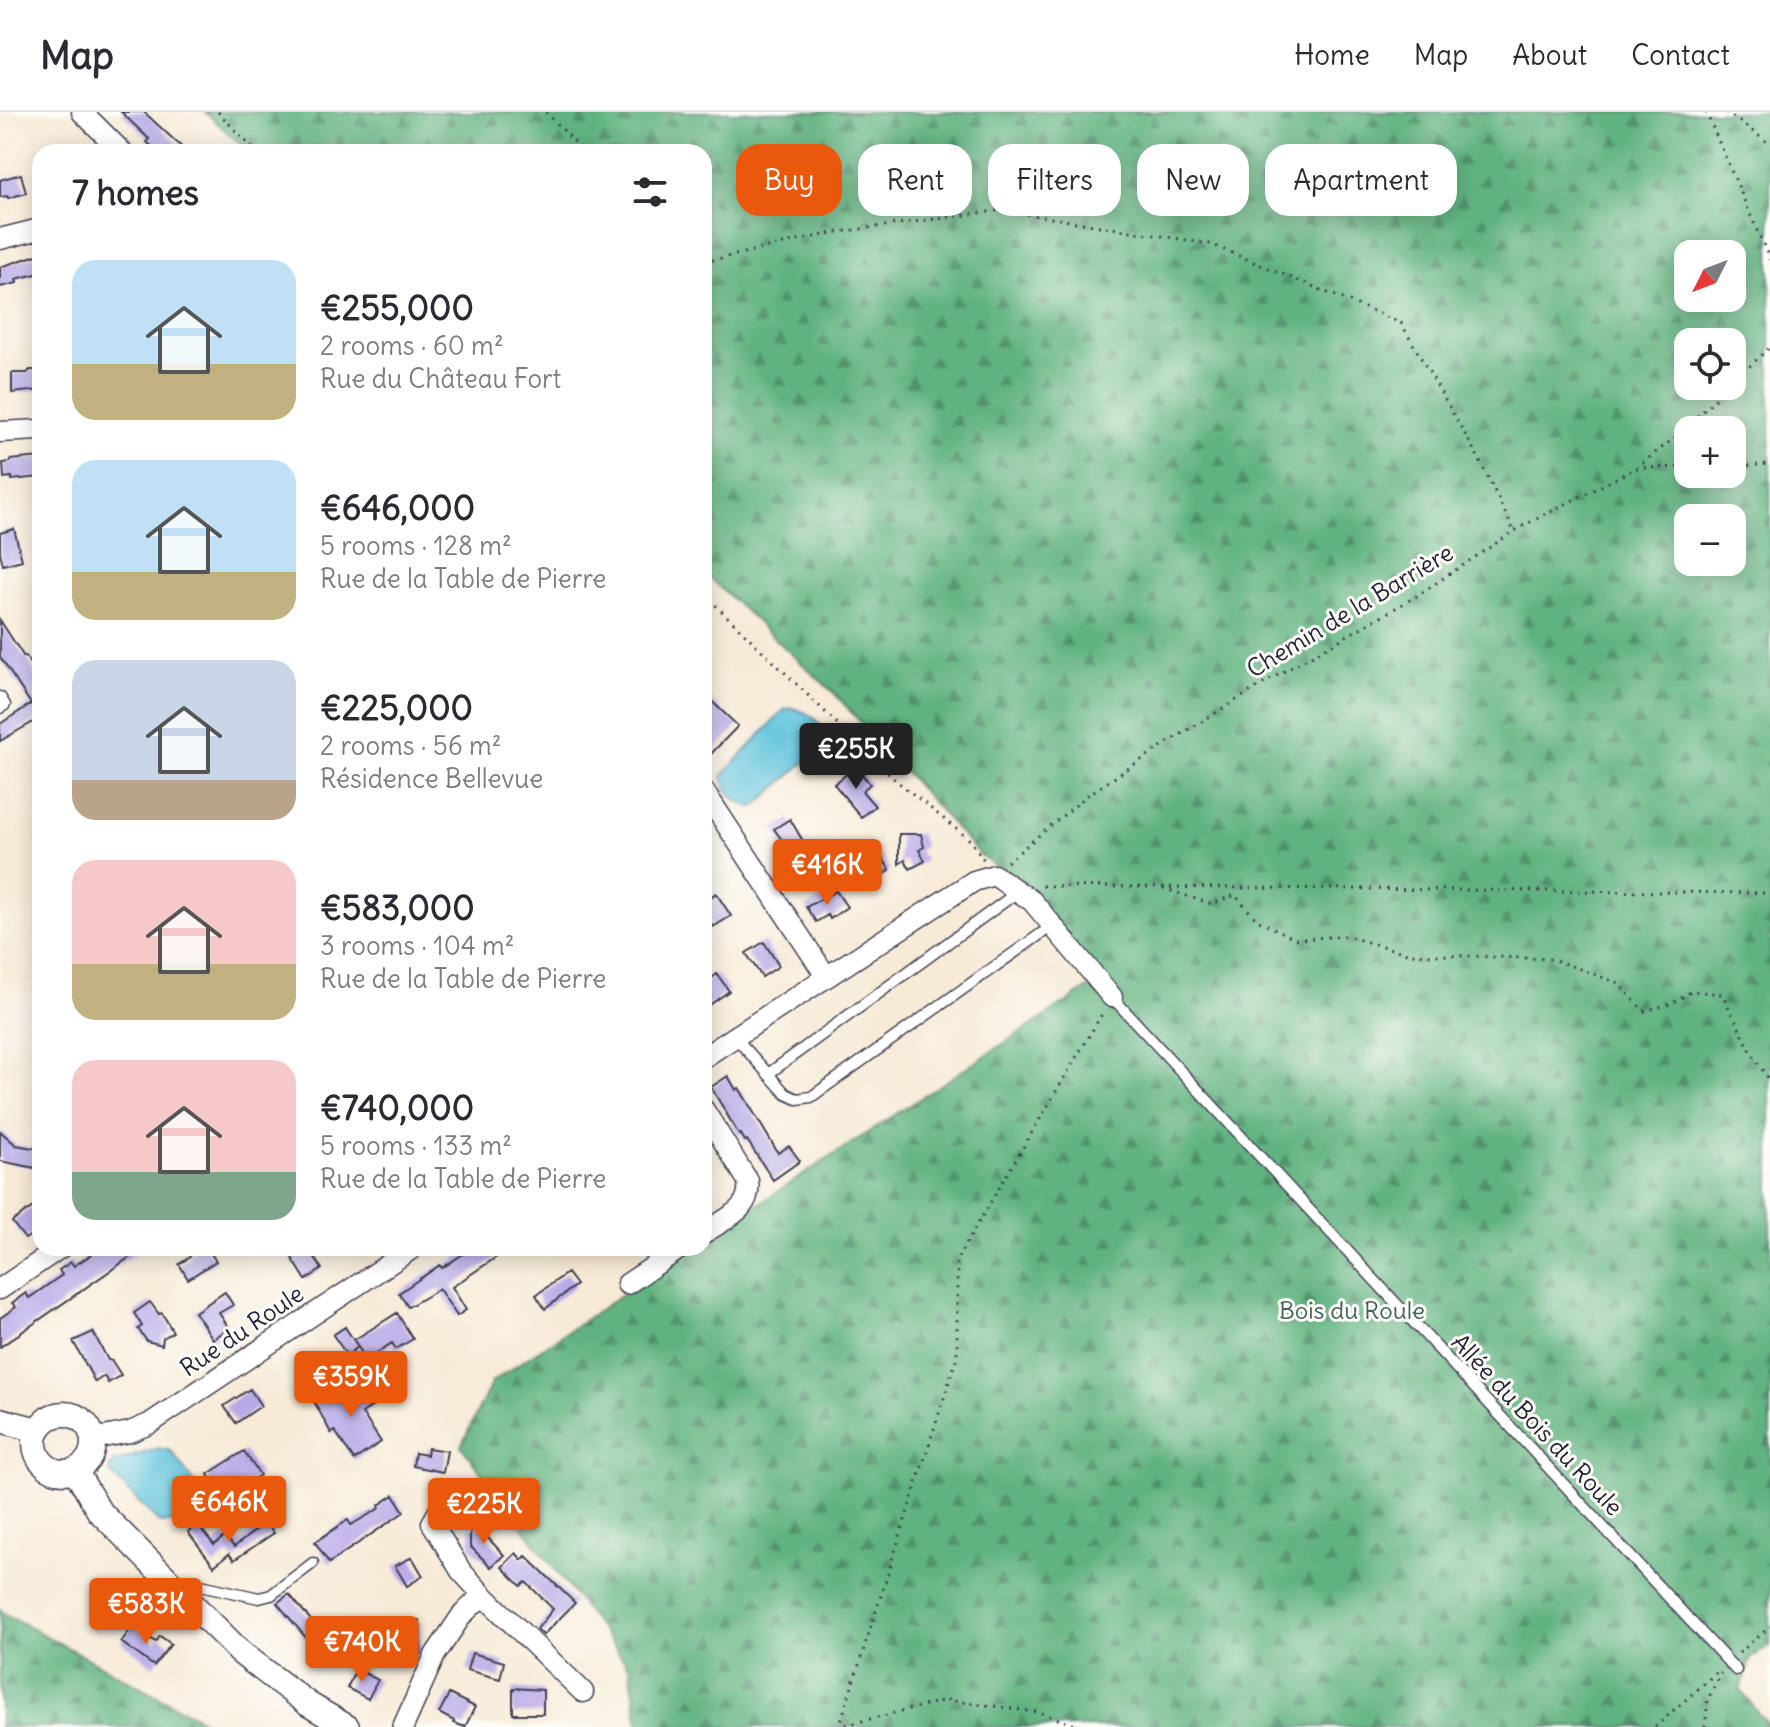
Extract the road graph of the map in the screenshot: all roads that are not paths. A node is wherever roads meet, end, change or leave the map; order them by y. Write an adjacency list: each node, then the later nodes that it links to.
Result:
1 (82, 112): 2 (street)
2 (114, 144)
3 (32, 231): 4 (street)
4 (0, 239)
5 (32, 430): 6 (street)
6 (0, 432)
7 (0, 697): 8 (lane)
8 (0, 708)
9 (712, 803): 12 (street)
10 (1016, 888): 11 (street); 12 (street); 16 (lane)
11 (1052, 926): 13 (street); 16 (lane)
12 (826, 976): 14 (street)
13 (1112, 997): 32 (lane, Allée du Bois du Roule)
14 (735, 1037): 15 (street); 16 (lane)
15 (712, 1052)
16 (768, 1074)
17 (712, 1123): 18 (street)
18 (712, 1227)
19 (48, 1256): 23 (street)
20 (401, 1256): 26 (street, Rue du Roule)
21 (669, 1256): 22 (street)
22 (627, 1284)
23 (0, 1289)
24 (0, 1420): 25 (street)
25 (38, 1430): 26 (street); 27 (street)
26 (93, 1439): 27 (street)
27 (75, 1470): 30 (street)
28 (442, 1506): 31 (street)
29 (313, 1563): 30 (lane)
30 (164, 1577): 34 (street)
31 (483, 1595): 33 (street); 35 (street)
32 (1736, 1670)
33 (583, 1692)
34 (347, 1727)
35 (403, 1727)

